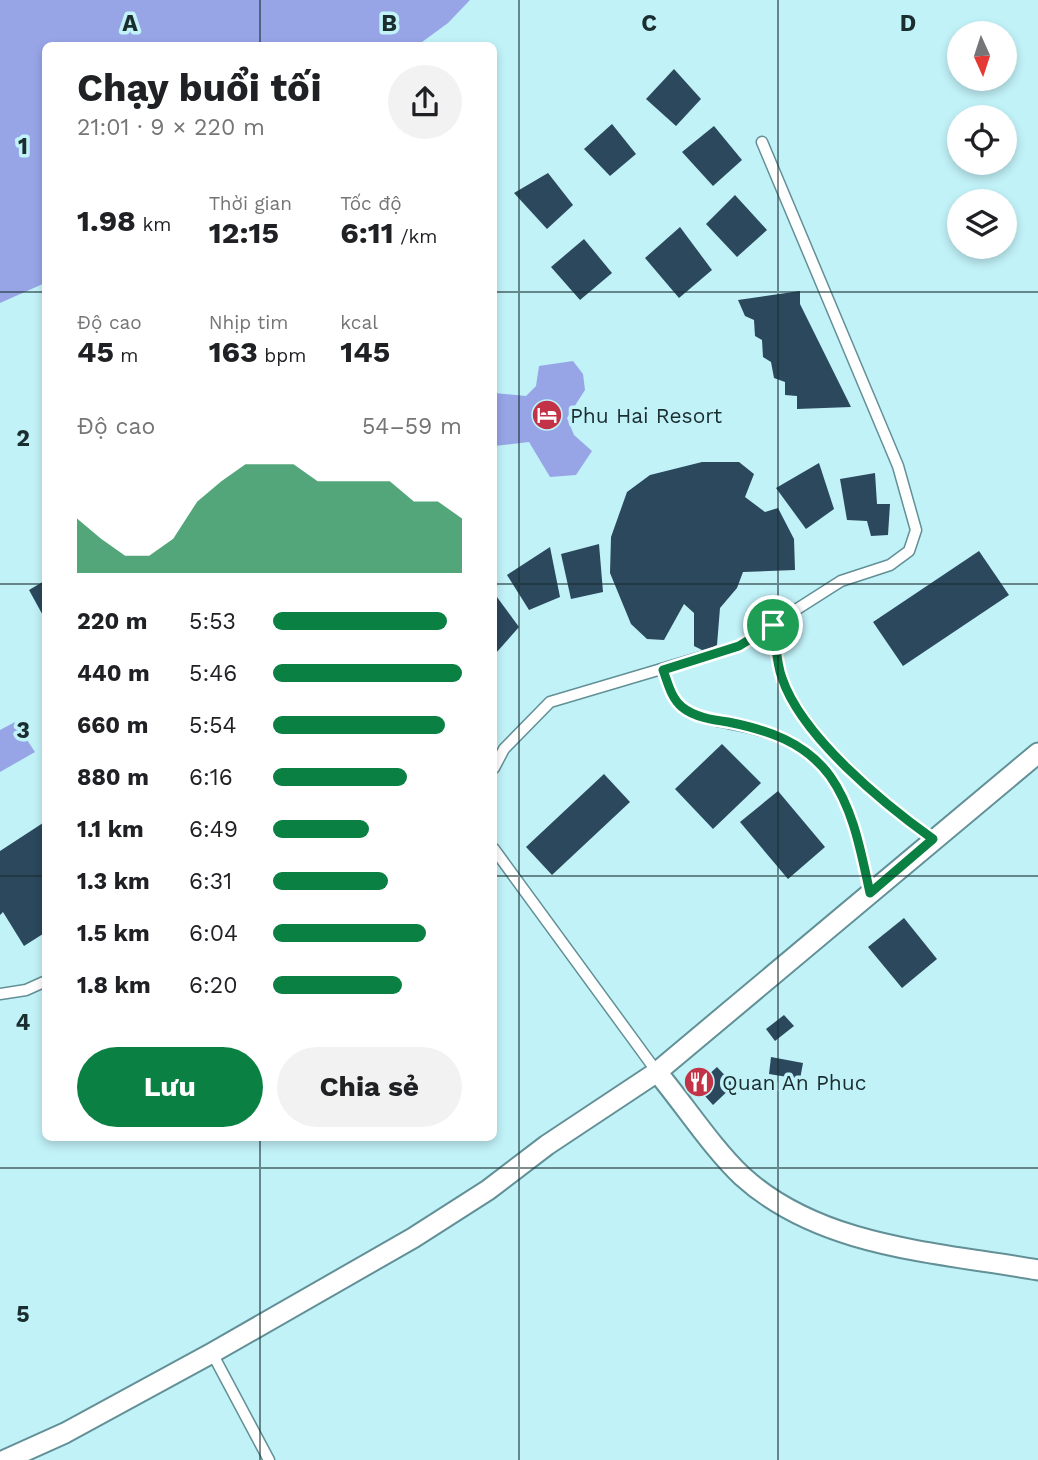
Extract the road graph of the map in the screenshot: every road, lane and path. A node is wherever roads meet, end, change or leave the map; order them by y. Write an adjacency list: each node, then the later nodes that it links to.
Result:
1 (762, 142): 2 (lane)
2 (773, 625): 3 (lane); 6 (lane)
3 (663, 670): 5 (lane); 8 (lane)
4 (1038, 753): 6 (street)
5 (497, 762)
6 (933, 839): 8 (street)
7 (497, 853): 11 (lane)
8 (870, 893): 11 (street)
9 (42, 983): 10 (lane)
10 (0, 994)
11 (657, 1072): 12 (street); 13 (street)
12 (1038, 1270)
13 (212, 1353): 14 (street); 15 (lane)
14 (5, 1460)
15 (269, 1460)

